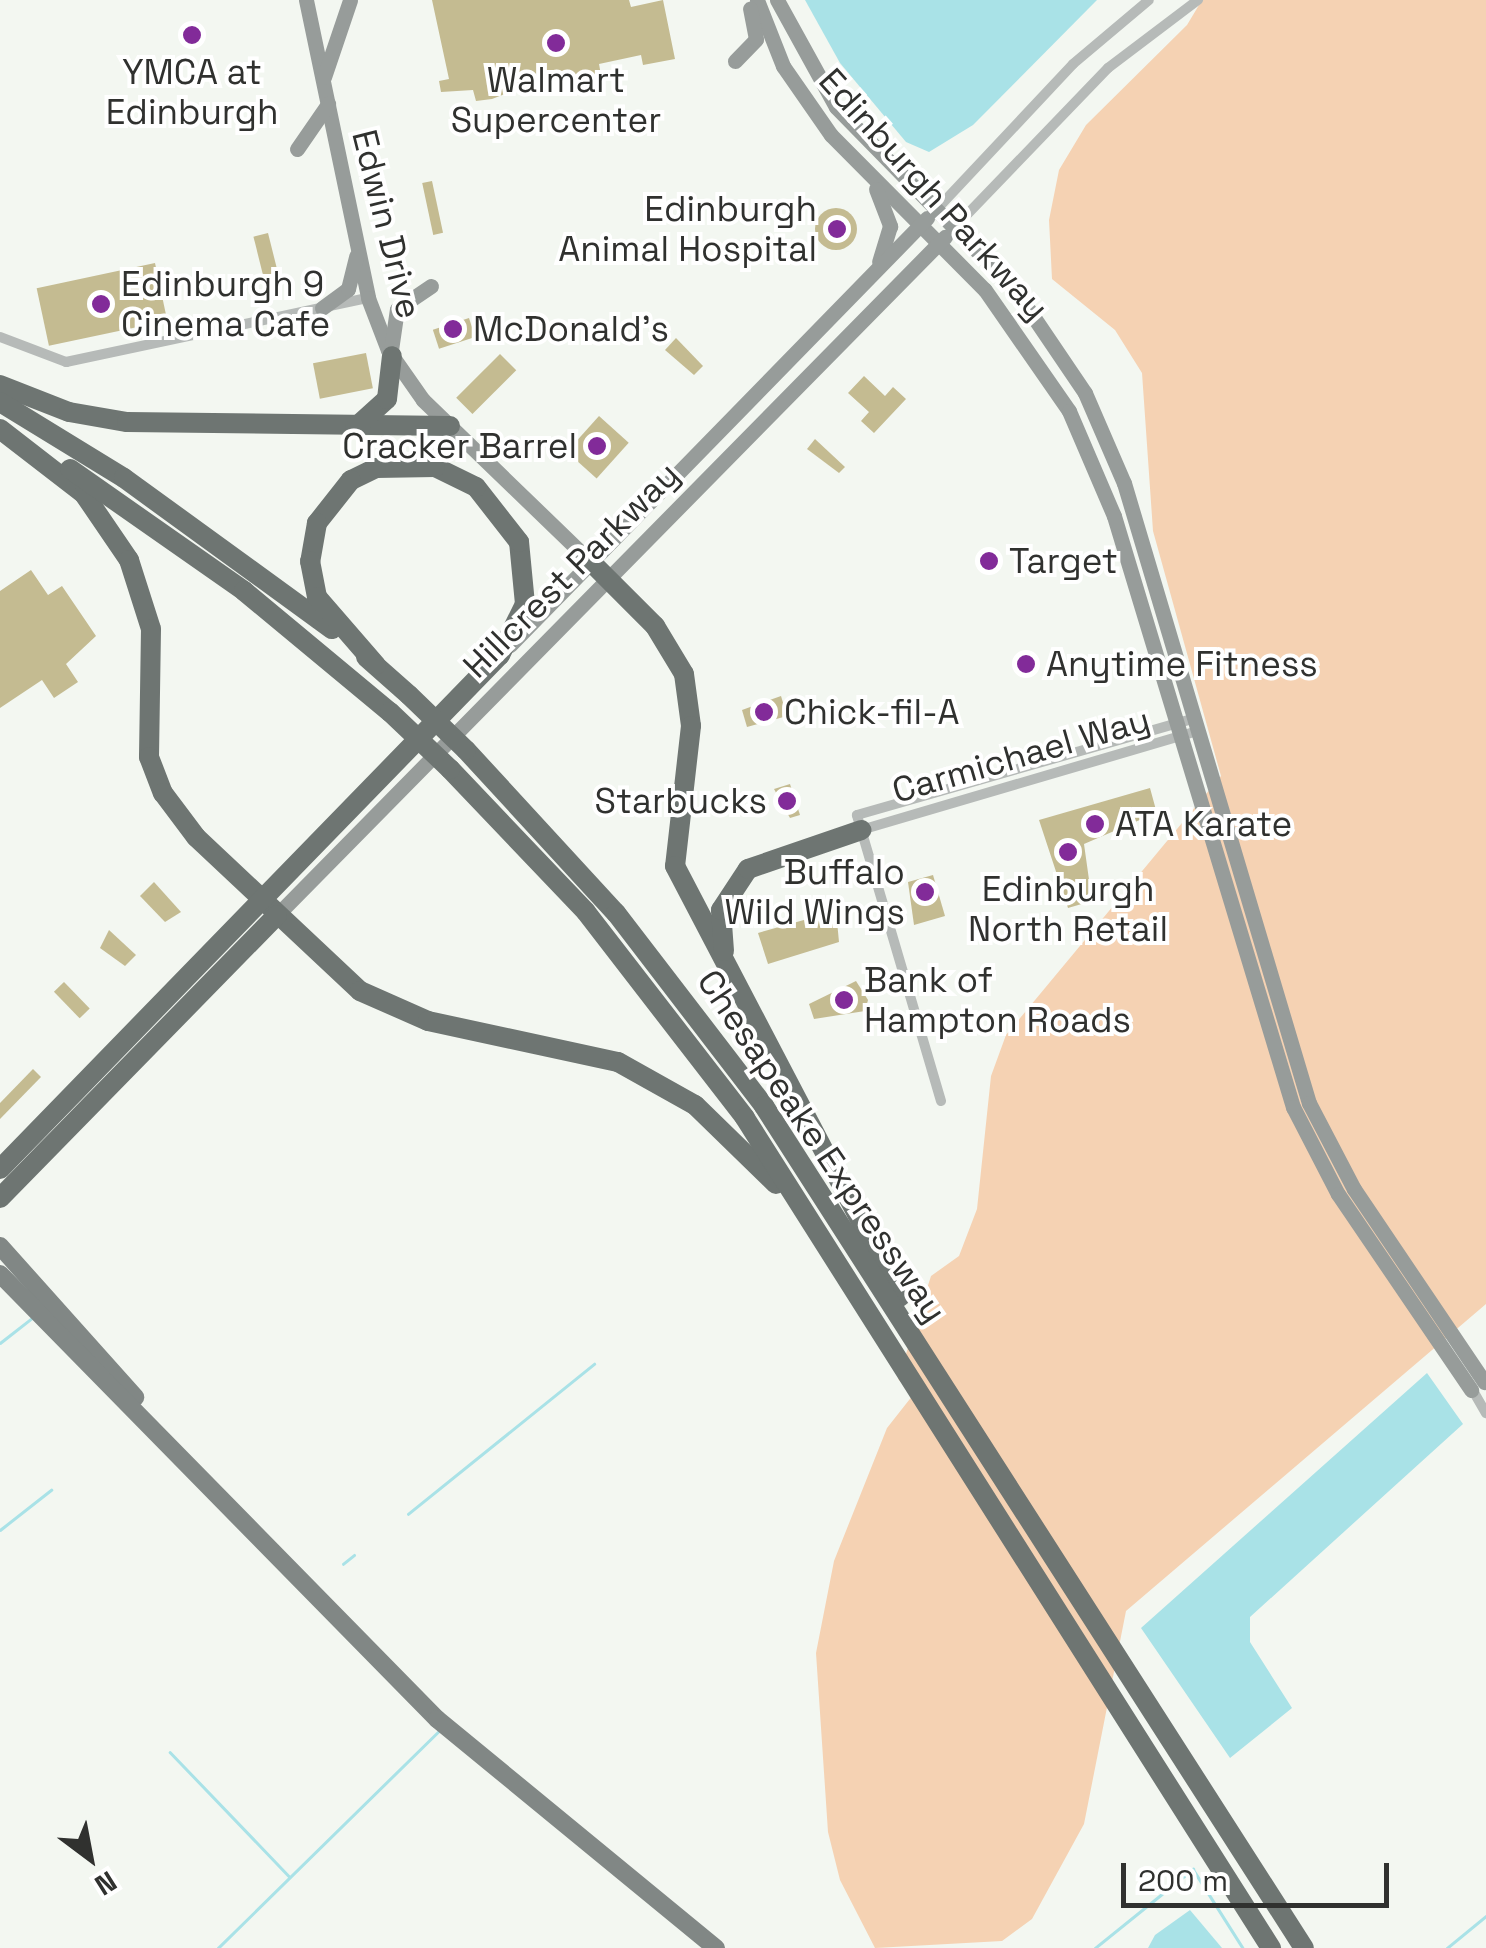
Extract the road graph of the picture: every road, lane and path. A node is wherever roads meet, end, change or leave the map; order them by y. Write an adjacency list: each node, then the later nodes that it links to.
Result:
1 (306, 0): 11 (main road, Edwin Drive)
2 (350, 0): 11 (main road)
3 (748, 0): 9 (main road)
4 (757, 0): 8 (main road, Edinburgh Parkway)
5 (776, 0): 10 (main road, Edinburgh Parkway)
6 (1149, 0): 15 (street, Hillcrest Parkway)
7 (1198, 0): 17 (street, Hillcrest Parkway)
8 (778, 55): 10 (main road); 14 (main road, Edinburgh Parkway)
9 (735, 61)
10 (812, 73): 15 (main road, Edinburgh Parkway)
11 (323, 81): 12 (main road, Edwin Drive)
12 (328, 104): 13 (main road); 19 (main road, Edwin Drive)
13 (297, 149)
14 (870, 177): 16 (main road, Edinburgh Parkway); 21 (main road)
15 (937, 209): 16 (main road, Hillcrest Parkway); 17 (main road, Edinburgh Parkway)
16 (921, 224): 18 (main road, Edinburgh Parkway); 21 (main road, Hillcrest Parkway)
17 (955, 227): 18 (main road, Hillcrest Parkway); 35 (main road, Edinburgh Parkway)
18 (939, 243): 32 (main road, Hillcrest Parkway); 35 (main road, Edinburgh Parkway)
19 (357, 248): 22 (main road, Edwin Drive); 23 (main road)
20 (431, 286): 25 (main road)
21 (862, 286): 31 (main road, Hillcrest Parkway)
22 (368, 298): 23 (street); 25 (main road, Edwin Drive)
23 (322, 308): 24 (street)
24 (0, 338)
25 (391, 355): 28 (main road, Edwin Drive); 30 (highway)
26 (0, 385): 30 (highway)
27 (0, 402): 34 (highway, Chesapeake Expressway)
28 (450, 426): 30 (highway); 31 (main road, Edwin Drive)
29 (0, 428): 37 (highway); 45 (highway, Chesapeake Expressway, bridge)
30 (349, 430)
31 (591, 562): 32 (highway); 33 (main road, Hillcrest Parkway)
32 (608, 579): 38 (main road, Hillcrest Parkway); 39 (highway)
33 (500, 655): 34 (highway); 37 (highway, Hillcrest Parkway)
34 (376, 665): 48 (highway, Chesapeake Expressway, bridge)
35 (1186, 728): 36 (street, Carmichael Way); 46 (main road, Edinburgh Parkway)
36 (859, 822): 39 (highway); 40 (street)
37 (261, 899): 38 (highway); 41 (highway, Hillcrest Parkway)
38 (277, 916): 42 (highway, Hillcrest Parkway); 45 (highway)
39 (729, 972): 48 (highway)
40 (941, 1101)
41 (0, 1169)
42 (0, 1198)
43 (0, 1246): 49 (main road)
44 (0, 1274): 49 (main road)
45 (880, 1328): 51 (highway, Chesapeake Expressway)
46 (1482, 1384): 47 (street, Edinburgh Parkway)
47 (1486, 1412)
48 (965, 1418): 52 (highway, Chesapeake Expressway)
49 (261, 1540): 50 (main road)
50 (716, 1948)
51 (1272, 1948)
52 (1304, 1948)

